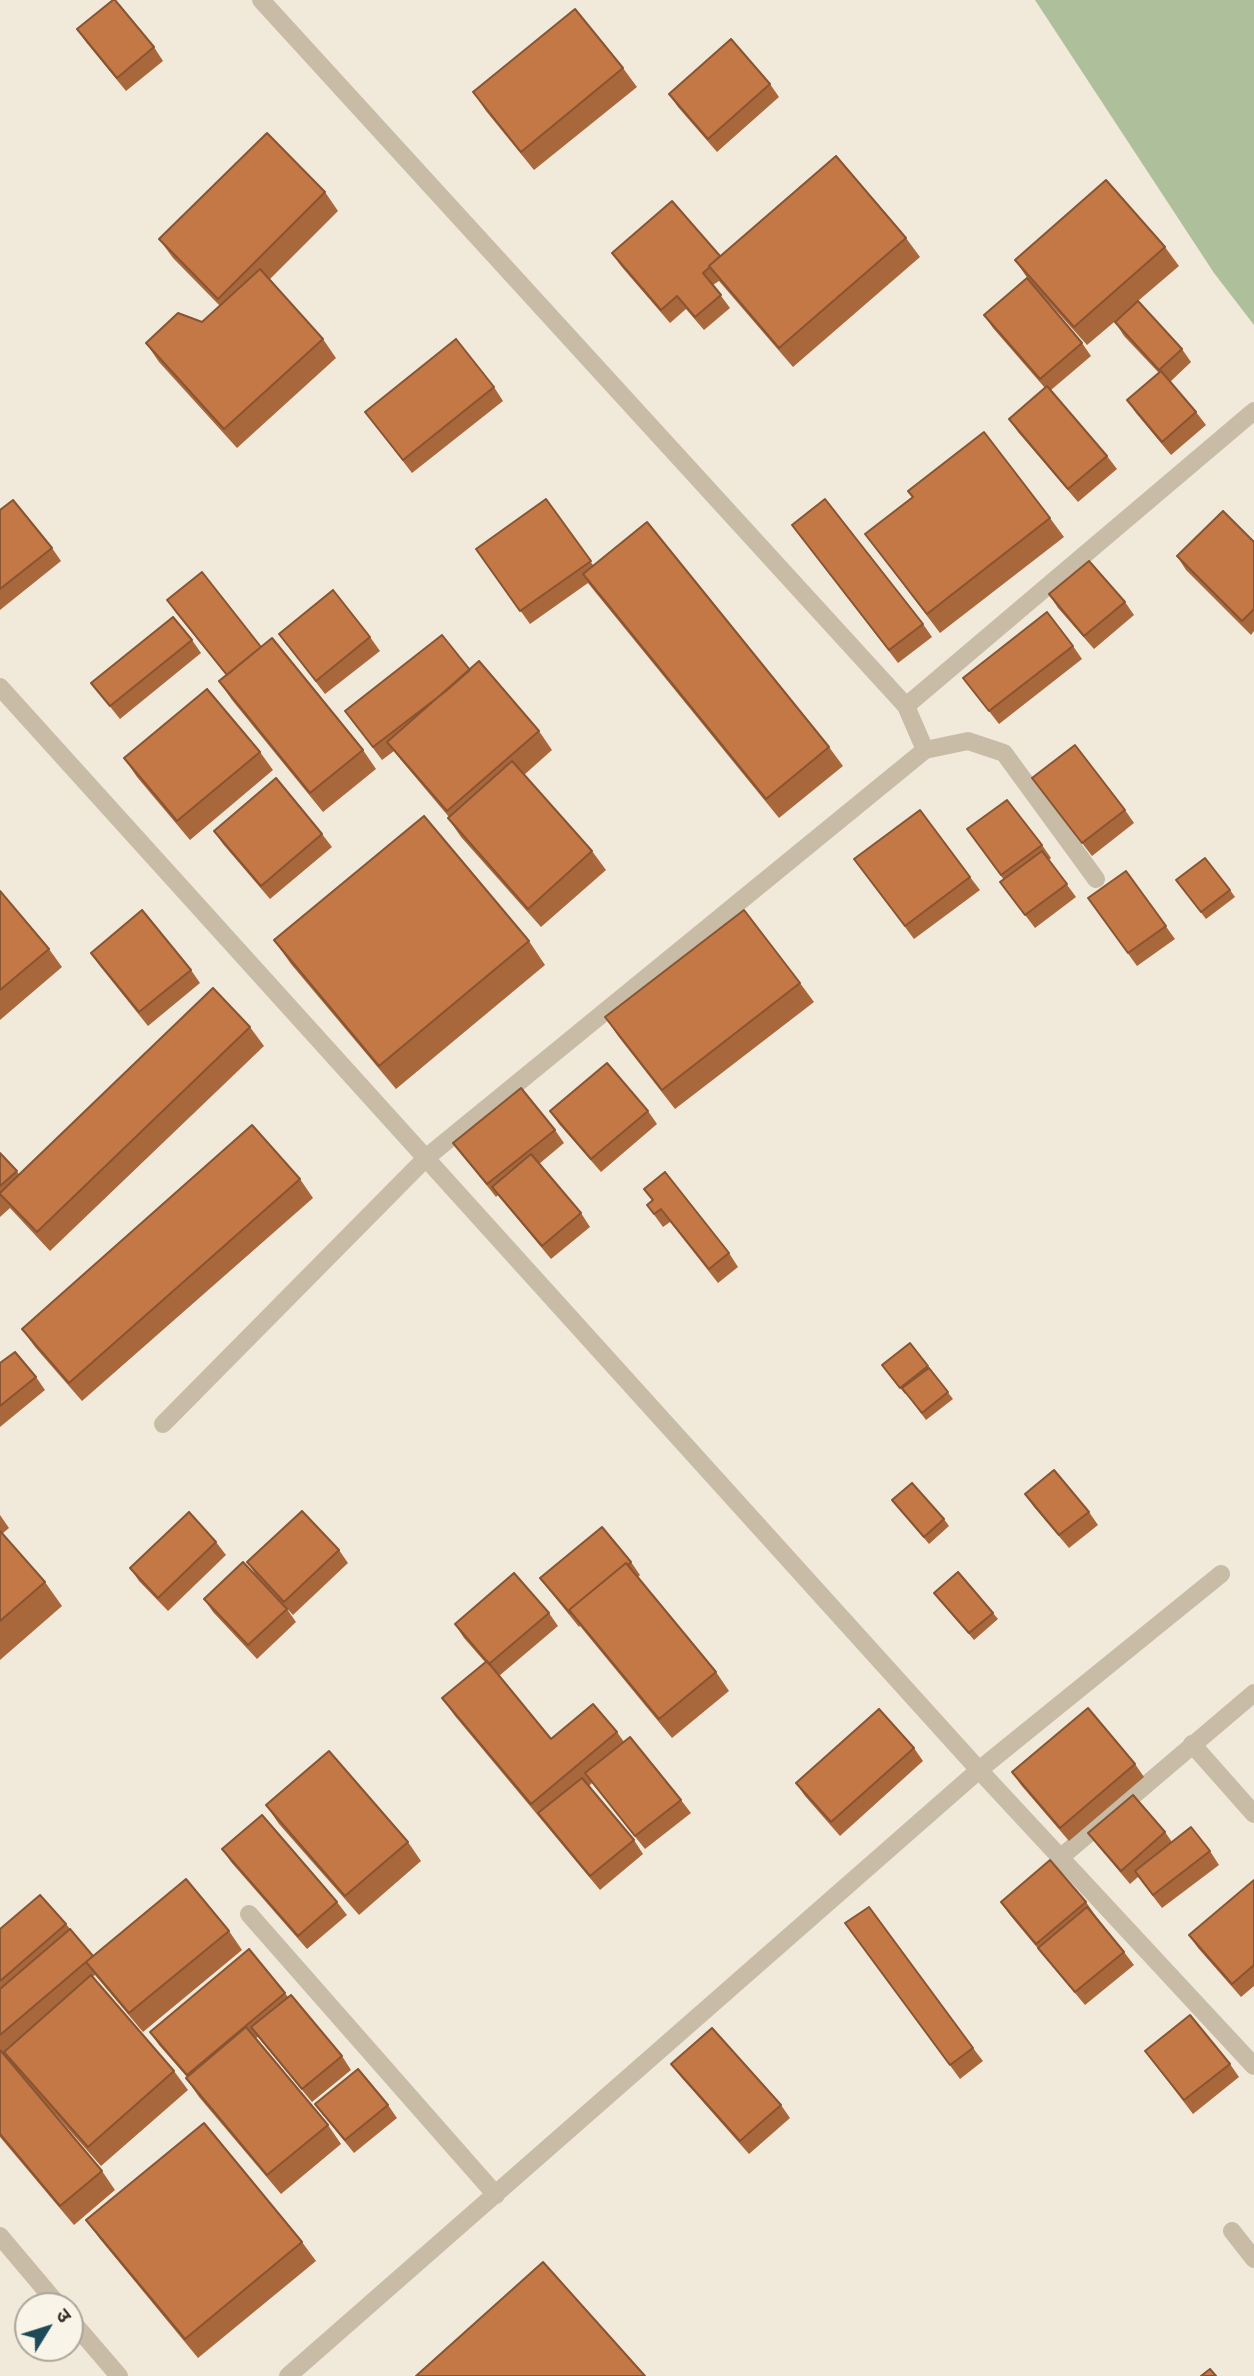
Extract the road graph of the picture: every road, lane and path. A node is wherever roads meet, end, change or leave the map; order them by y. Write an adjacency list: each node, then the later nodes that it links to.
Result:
1 (261, 0): 4 (street)
2 (1254, 411): 4 (street)
3 (0, 687): 7 (street)
4 (906, 706): 5 (street)
5 (925, 750): 6 (street); 7 (street)
6 (1096, 879)
7 (427, 1157): 8 (street); 12 (street)
8 (163, 1424)
9 (1221, 1574): 12 (street)
10 (1254, 1693): 11 (street)
11 (1192, 1744): 13 (street); 14 (street)
12 (979, 1770): 14 (street); 17 (street)
13 (1254, 1814)
14 (1061, 1857): 16 (street)
15 (249, 1914): 17 (street)
16 (1254, 2066)
17 (496, 2194): 24 (street)
18 (1232, 2231): 20 (street)
19 (0, 2236): 21 (street)
20 (1254, 2259)
21 (48, 2292)
22 (84, 2336): 23 (street)
23 (118, 2376)
24 (288, 2376)

